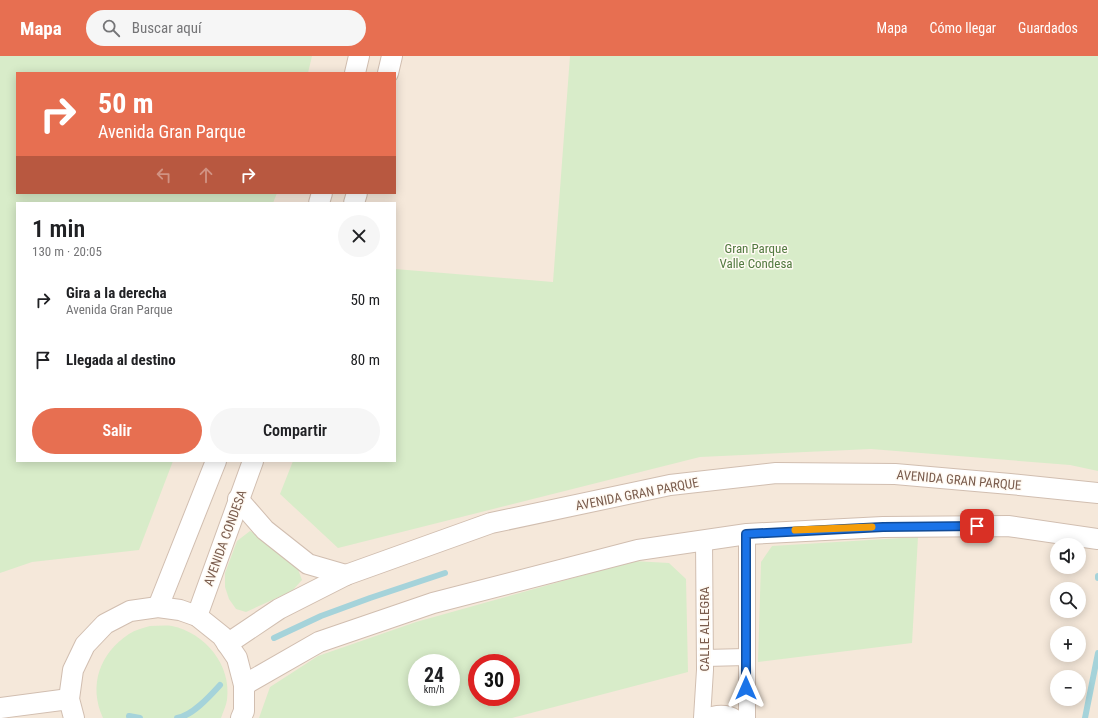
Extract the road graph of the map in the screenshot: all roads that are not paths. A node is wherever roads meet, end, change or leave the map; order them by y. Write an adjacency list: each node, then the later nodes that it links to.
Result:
1 (359, 56): 3 (street)
2 (392, 56): 4 (street)
3 (355, 72)
4 (388, 72)
5 (216, 462): 13 (street)
6 (253, 462): 8 (street, AVENIDA CONDESA)
7 (1098, 493): 12 (street, AVENIDA GRAN PARQUE)
8 (238, 499): 12 (street); 14 (street, AVENIDA CONDESA)
9 (746, 534): 10 (street); 11 (street); 16 (street)
10 (1097, 536)
11 (704, 540): 17 (street, CALLE ALLEGRA); 18 (street)
12 (346, 575): 15 (street, AVENIDA GRAN PARQUE)
13 (158, 607): 14 (street); 19 (street)
14 (197, 616): 15 (street)
15 (228, 644): 18 (street)
16 (746, 657): 17 (street); 25 (street)
17 (705, 658): 23 (street, CALLE ALLEGRA)
18 (244, 685): 22 (street)
19 (70, 699): 20 (street); 21 (street)
20 (0, 708)
21 (74, 718)
22 (241, 718)
23 (703, 718): 24 (street)
24 (736, 718)
25 (747, 718)

